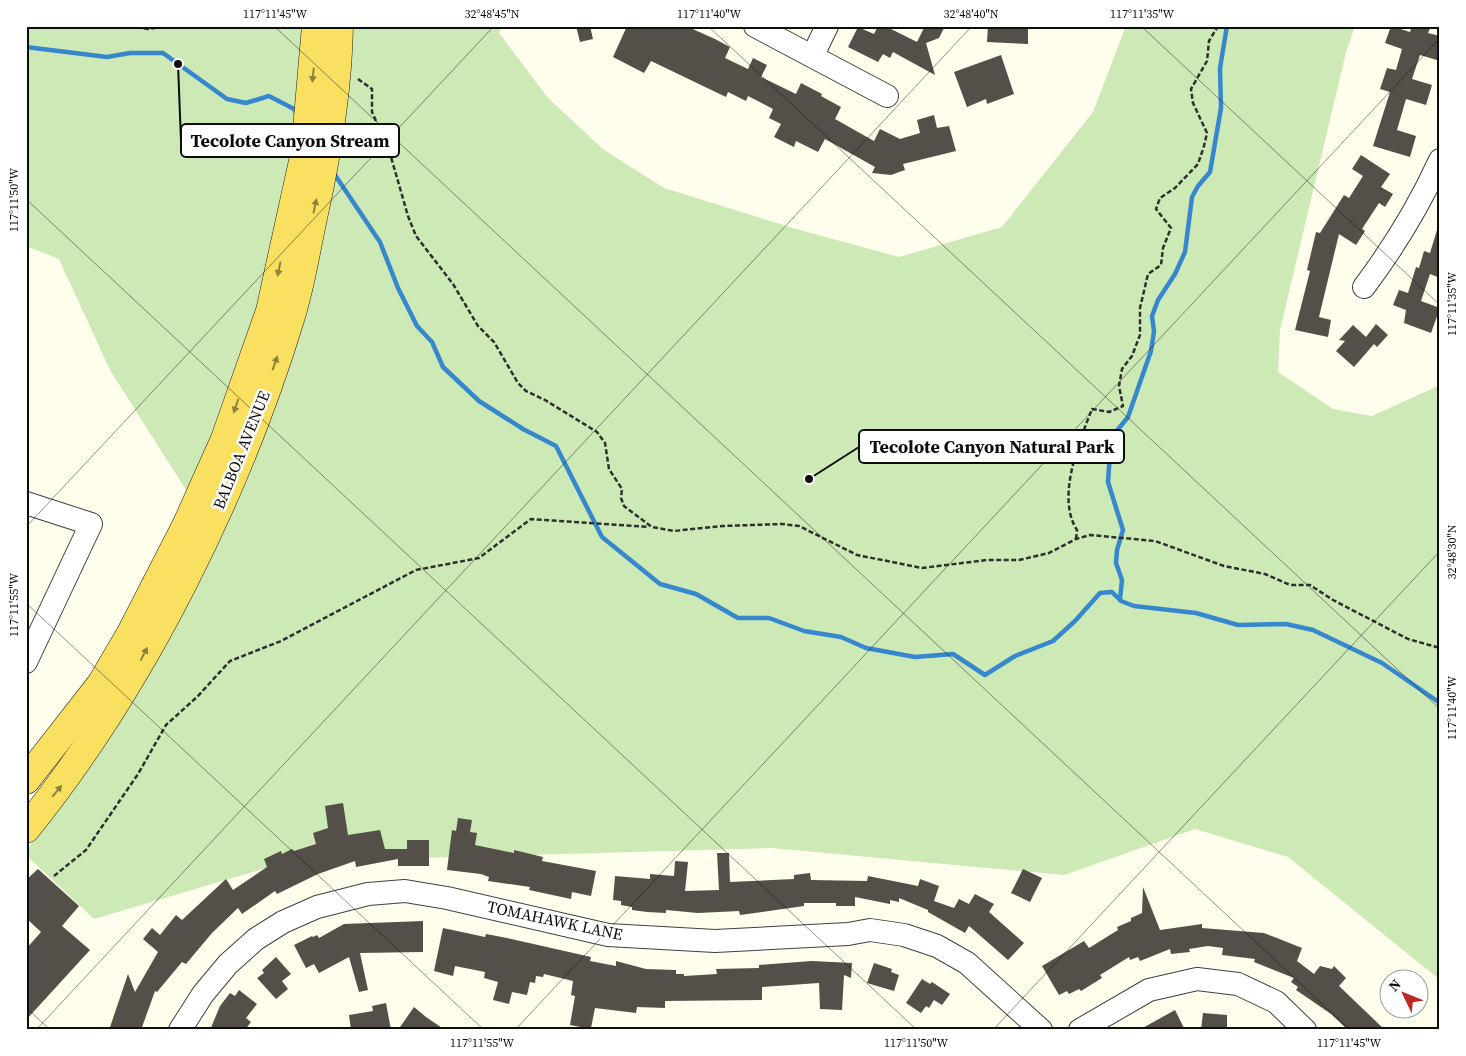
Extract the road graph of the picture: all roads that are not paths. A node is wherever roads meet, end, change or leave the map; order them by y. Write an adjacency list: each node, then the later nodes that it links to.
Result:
1 (316, 26): 10 (main road, BALBOA AVENUE, one-way to 10)
2 (339, 26): 14 (main road, BALBOA AVENUE, one-way to 2)
3 (756, 26): 5 (street)
4 (827, 26): 5 (street)
5 (812, 55): 6 (street)
6 (887, 96)
7 (1440, 160): 8 (street)
8 (1364, 287)
9 (26, 503): 11 (street)
10 (186, 526): 12 (main road); 13 (main road, BALBOA AVENUE)
11 (26, 662)
12 (26, 757)
13 (26, 780)
14 (26, 829)
15 (180, 1030): 16 (street, TOMAHAWK LANE)
16 (1041, 1030)
17 (1080, 1030): 18 (street)
18 (1305, 1030)

